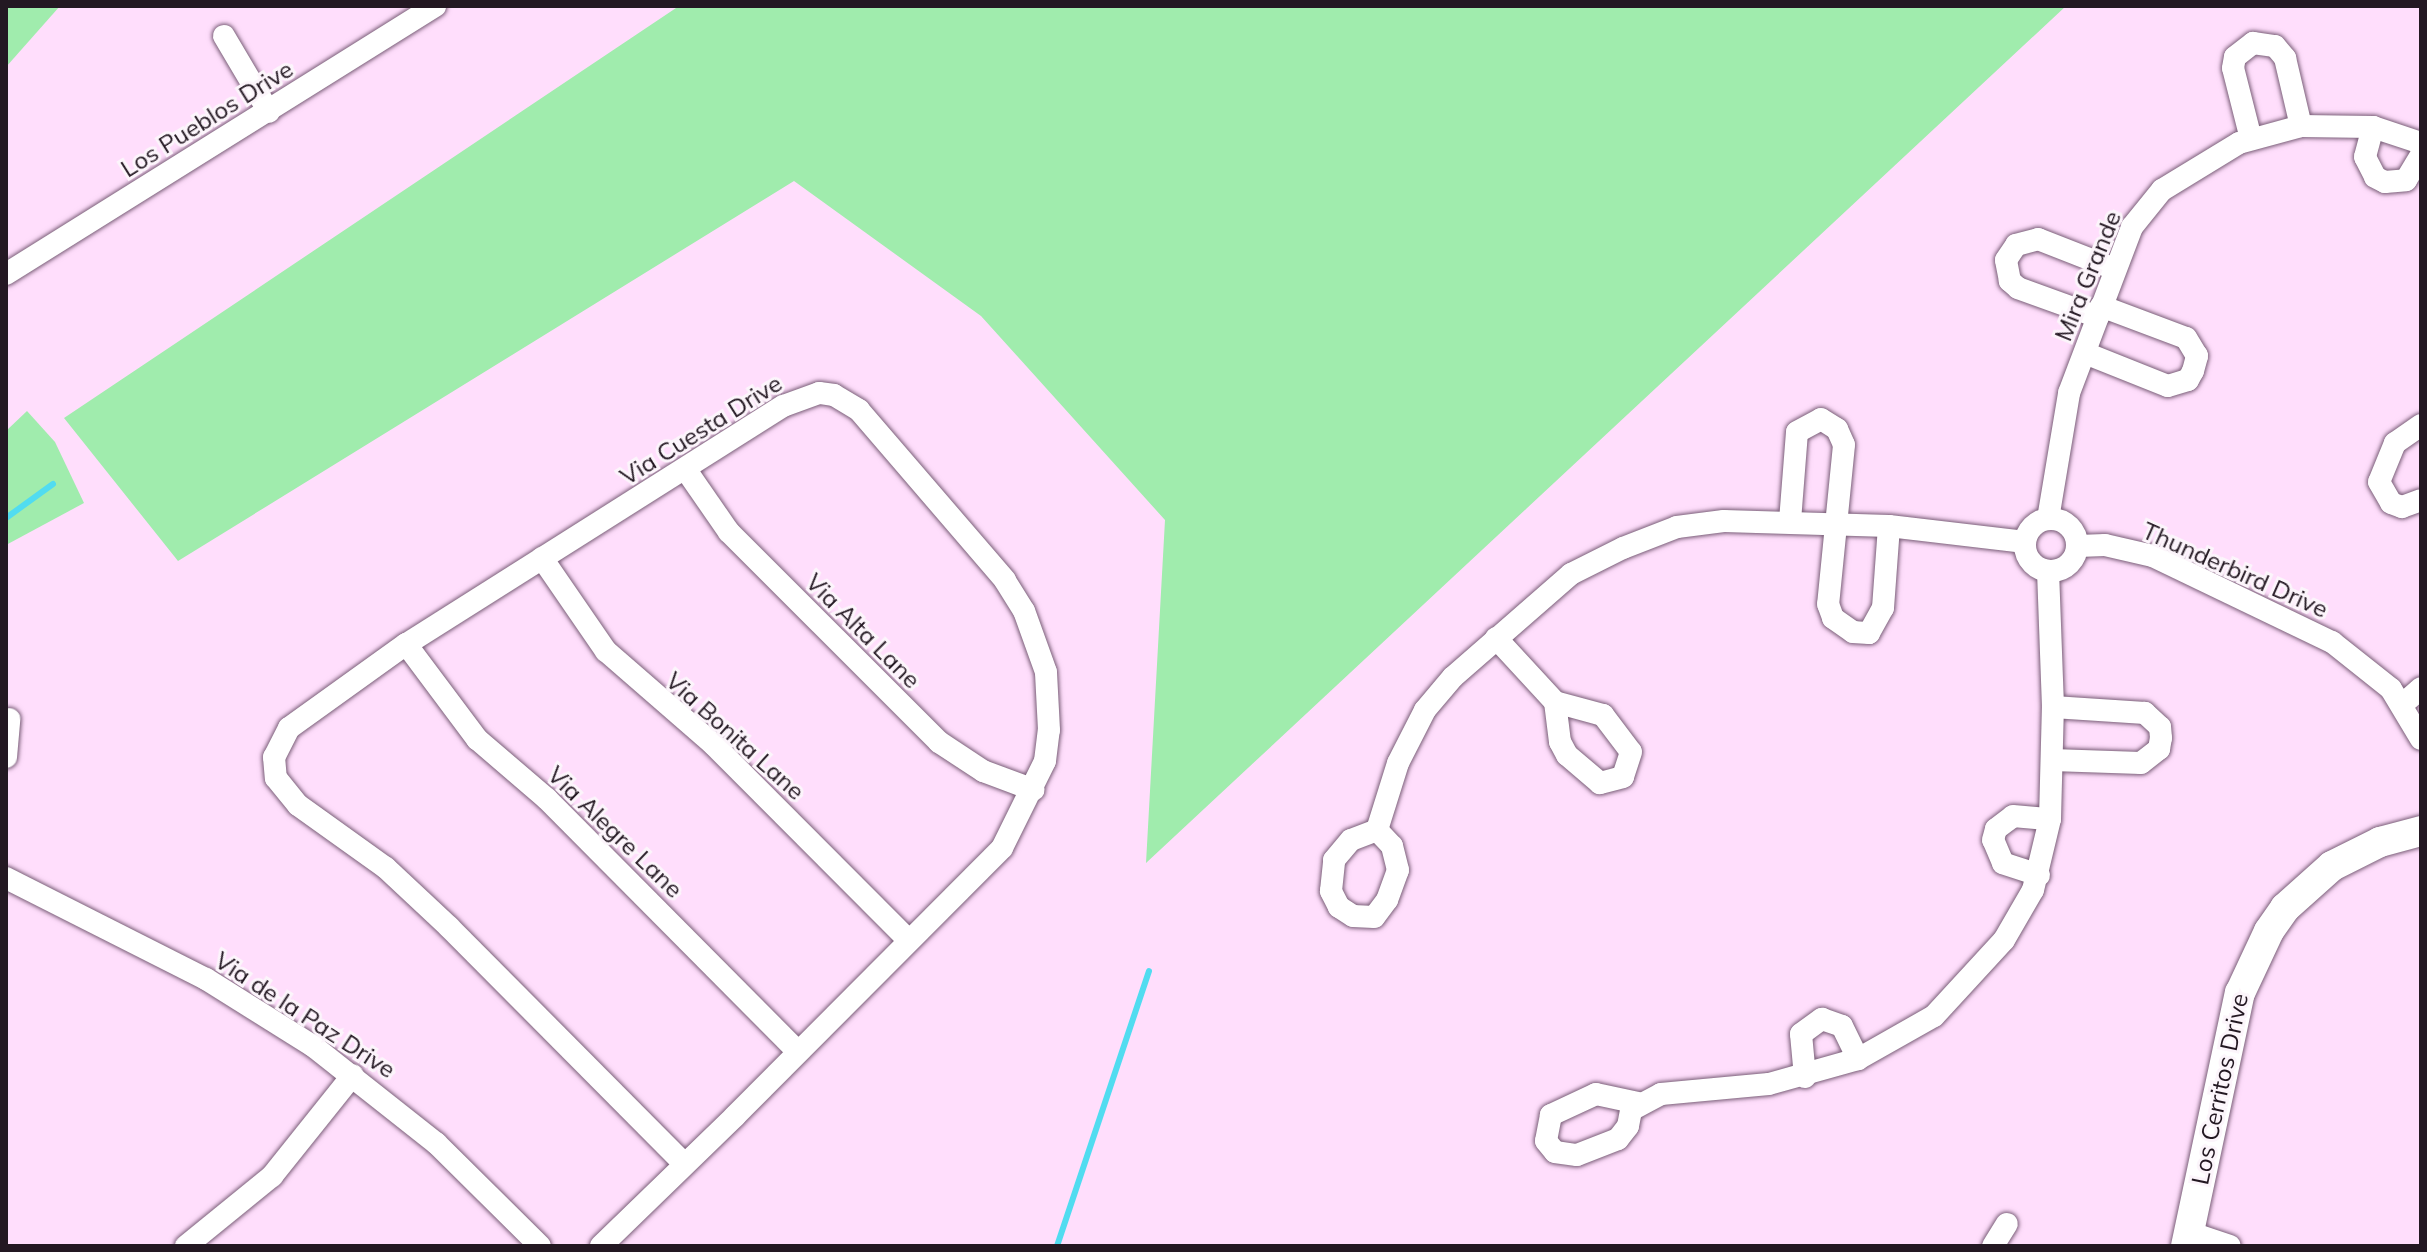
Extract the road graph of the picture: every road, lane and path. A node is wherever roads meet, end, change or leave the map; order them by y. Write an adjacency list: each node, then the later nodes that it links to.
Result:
1 (435, 6): 3 (street, Los Pueblos Drive)
2 (224, 36): 3 (street)
3 (269, 112): 10 (street, Los Pueblos Drive)
4 (2301, 126): 5 (street, Mira Grande); 6 (street, Mira Grande); 6 (street)
5 (2373, 127): 7 (street, Mira Grande); 8 (street)
6 (2251, 139): 9 (street, Mira Grande)
7 (2421, 143)
8 (2421, 155)
9 (2115, 269): 11 (street, Mira Grande); 11 (street)
10 (6, 274)
11 (2100, 312): 12 (street, Mira Grande); 12 (street)
12 (2085, 353): 16 (street, Mira Grande)
13 (2421, 425): 15 (street)
14 (686, 470): 22 (street, Via Cuesta Drive); 34 (street, Via Alta Lane); 34 (street, Via Cuesta Drive)
15 (2421, 500)
16 (2048, 519): 20 (street); 21 (street)
17 (1790, 521): 18 (street); 18 (street); 24 (street)
18 (1837, 523): 19 (street); 19 (street)
19 (1889, 526): 20 (street)
20 (2025, 542): 23 (street)
21 (2078, 546): 23 (street); 28 (street, Thunderbird Drive)
22 (542, 558): 25 (street, Via Cuesta Drive); 40 (street, Via Bonita Lane)
23 (2048, 571): 29 (street)
24 (1496, 638): 27 (street); 36 (street)
25 (406, 644): 41 (street, Via Alegre Lane); 46 (street, Via Cuesta Drive)
26 (2421, 688): 28 (street)
27 (1555, 702)
28 (2404, 703): 31 (street, Thunderbird Drive)
29 (2053, 707): 33 (street); 33 (street)
30 (9, 719): 32 (street)
31 (2421, 739)
32 (6, 757)
33 (2052, 760): 35 (street)
34 (1034, 790): 40 (street, Via Cuesta Drive)
35 (2050, 819): 38 (street); 38 (street)
36 (1377, 830)
37 (2421, 831): 48 (street, Los Cerritos Drive)
38 (2039, 875): 42 (street)
39 (6, 878): 43 (street, Via de la Paz Drive)
40 (908, 940): 41 (street, Via Cuesta Drive)
41 (797, 1051): 46 (street, Via Cuesta Drive)
42 (1858, 1059): 44 (street); 44 (street)
43 (353, 1075): 49 (street); 50 (street, Via de la Paz Drive)
44 (1805, 1077): 45 (street)
45 (1638, 1103)
46 (684, 1164): 51 (street, Via Cuesta Drive)
47 (2007, 1224): 52 (street)
48 (2187, 1239): 53 (street)
49 (186, 1246)
50 (540, 1246)
51 (601, 1246)
52 (1993, 1246)
53 (2230, 1246)

